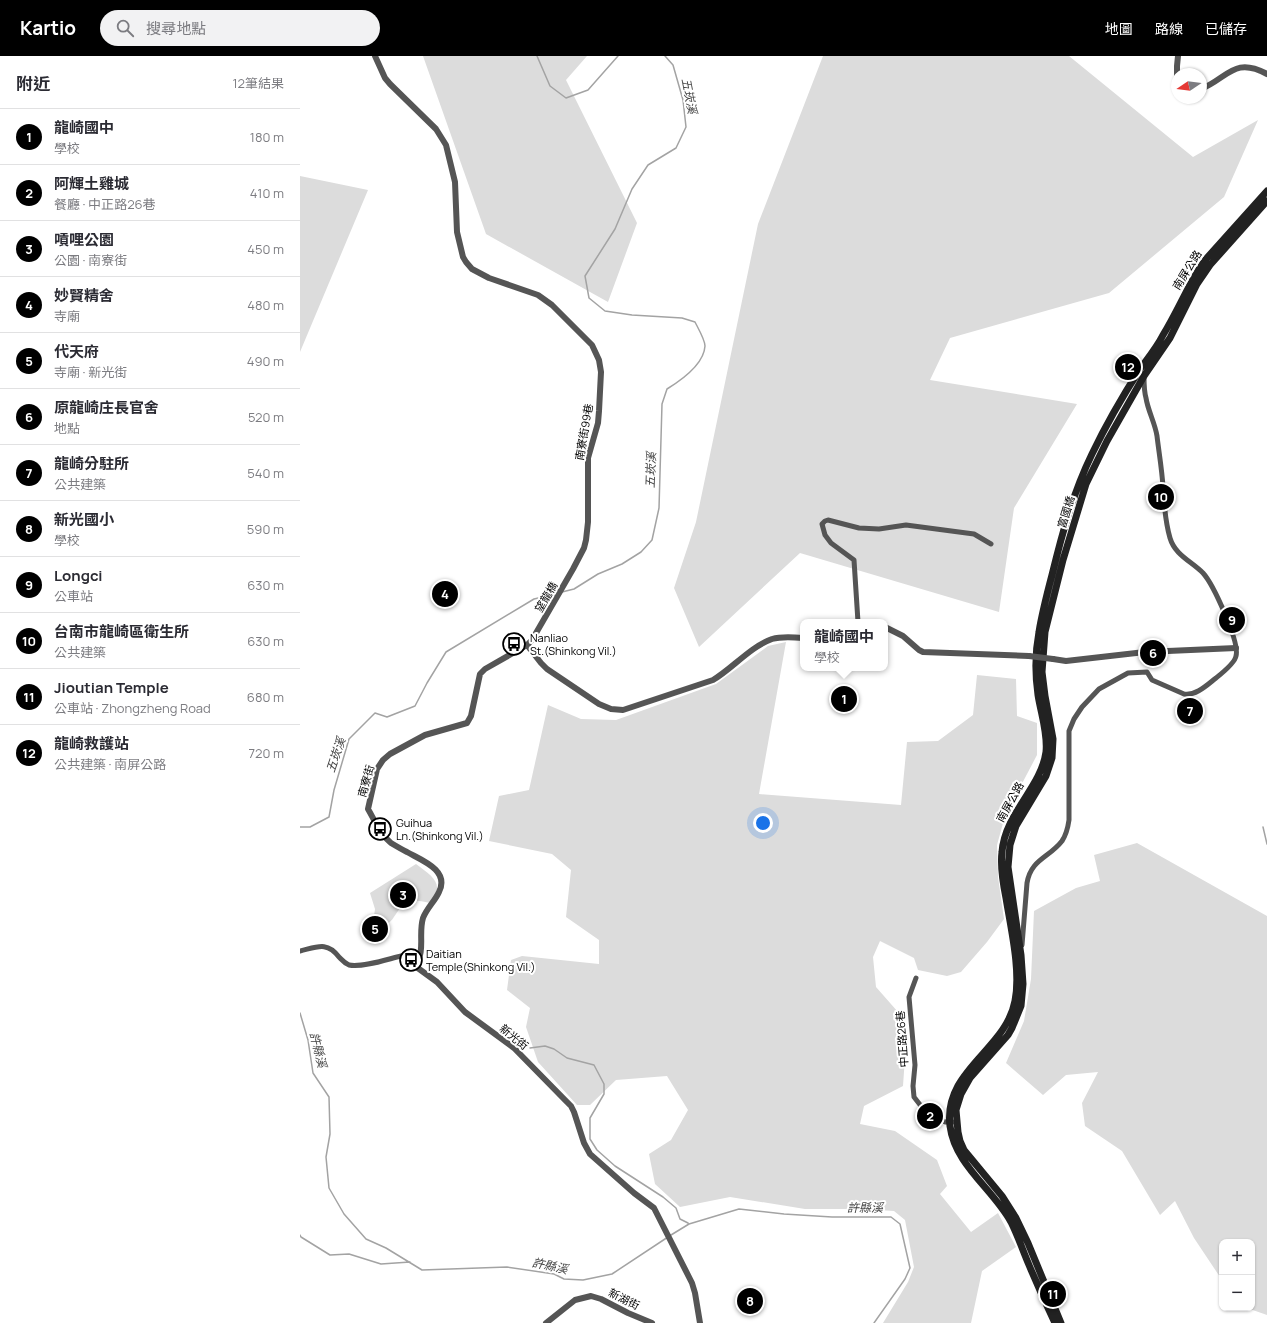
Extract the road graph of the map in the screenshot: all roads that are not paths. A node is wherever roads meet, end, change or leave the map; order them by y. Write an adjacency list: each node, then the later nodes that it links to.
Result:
1 (375, 56): 10 (street, 南寮街99巷)
2 (1178, 56): 3 (street)
3 (1177, 68)
4 (1267, 74): 5 (street)
5 (1207, 86)
6 (1267, 191): 8 (main road, 南屏公路)
7 (1267, 202): 8 (main road, 南屏公路)
8 (1142, 373): 14 (main road, 富國橋); 16 (street)
9 (991, 544): 11 (street)
10 (573, 569): 15 (street, 望龍橋)
11 (858, 619)
12 (888, 628): 16 (street, bridge)
13 (800, 638): 15 (street)
14 (1041, 644): 18 (main road, 南屏公路); 20 (main road, 南屏公路)
15 (527, 645): 19 (street, 南寮街)
16 (1236, 648): 18 (street)
17 (300, 952): 19 (street, 新光街)
18 (1021, 955): 20 (street); 22 (main road, 南屏公路)
19 (415, 966): 25 (street, 新光街)
20 (1016, 974): 22 (main road, 南屏公路)
21 (916, 978): 22 (street, 中正路26巷)
22 (953, 1122): 26 (main road); 27 (main road)
23 (546, 1323): 24 (street, 新湖街)
24 (652, 1323)
25 (700, 1323)
26 (1055, 1323)
27 (1061, 1323)

